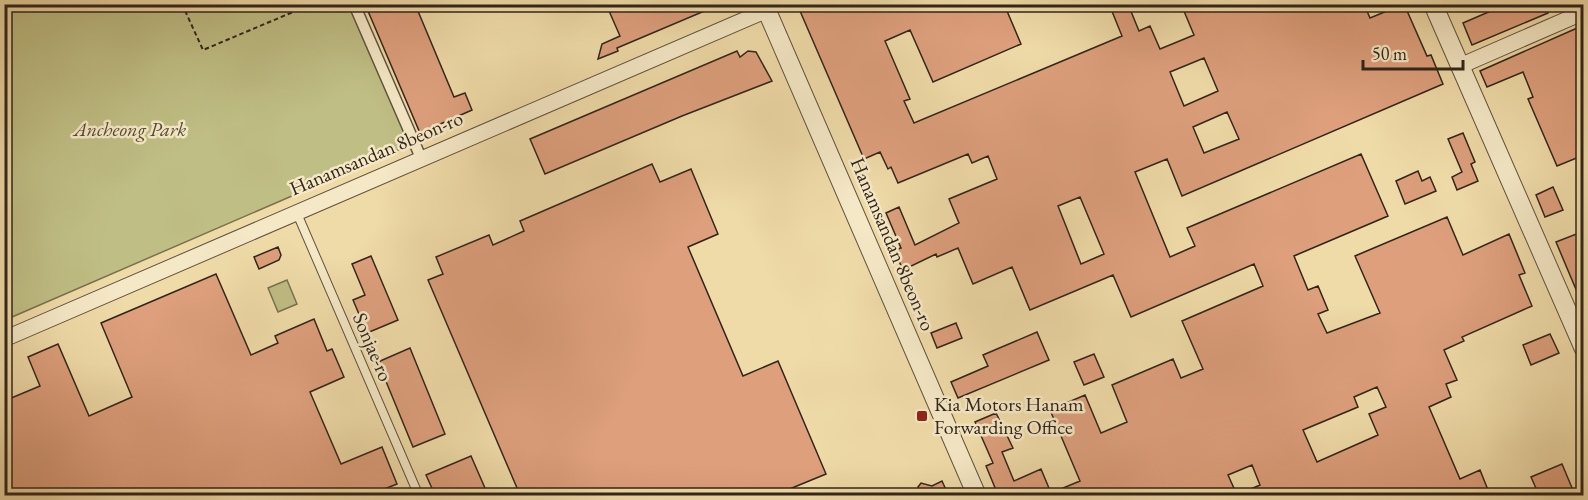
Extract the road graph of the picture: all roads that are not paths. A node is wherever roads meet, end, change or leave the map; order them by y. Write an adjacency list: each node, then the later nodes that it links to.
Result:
1 (354, 4): 6 (street)
2 (1433, 4): 5 (street)
3 (765, 7): 6 (street, Hanamsandan 8beon-ro); 11 (street, Hanamsandan 8beon-ro)
4 (1584, 12): 5 (street)
5 (1460, 66): 9 (street)
6 (421, 158): 7 (street, Hanamsandan 8beon-ro)
7 (296, 211): 8 (street, Hanamsandan 8beon-ro); 10 (lane, Sonjae-ro)
8 (4, 339)
9 (1584, 349)
10 (419, 495)
11 (977, 495)

